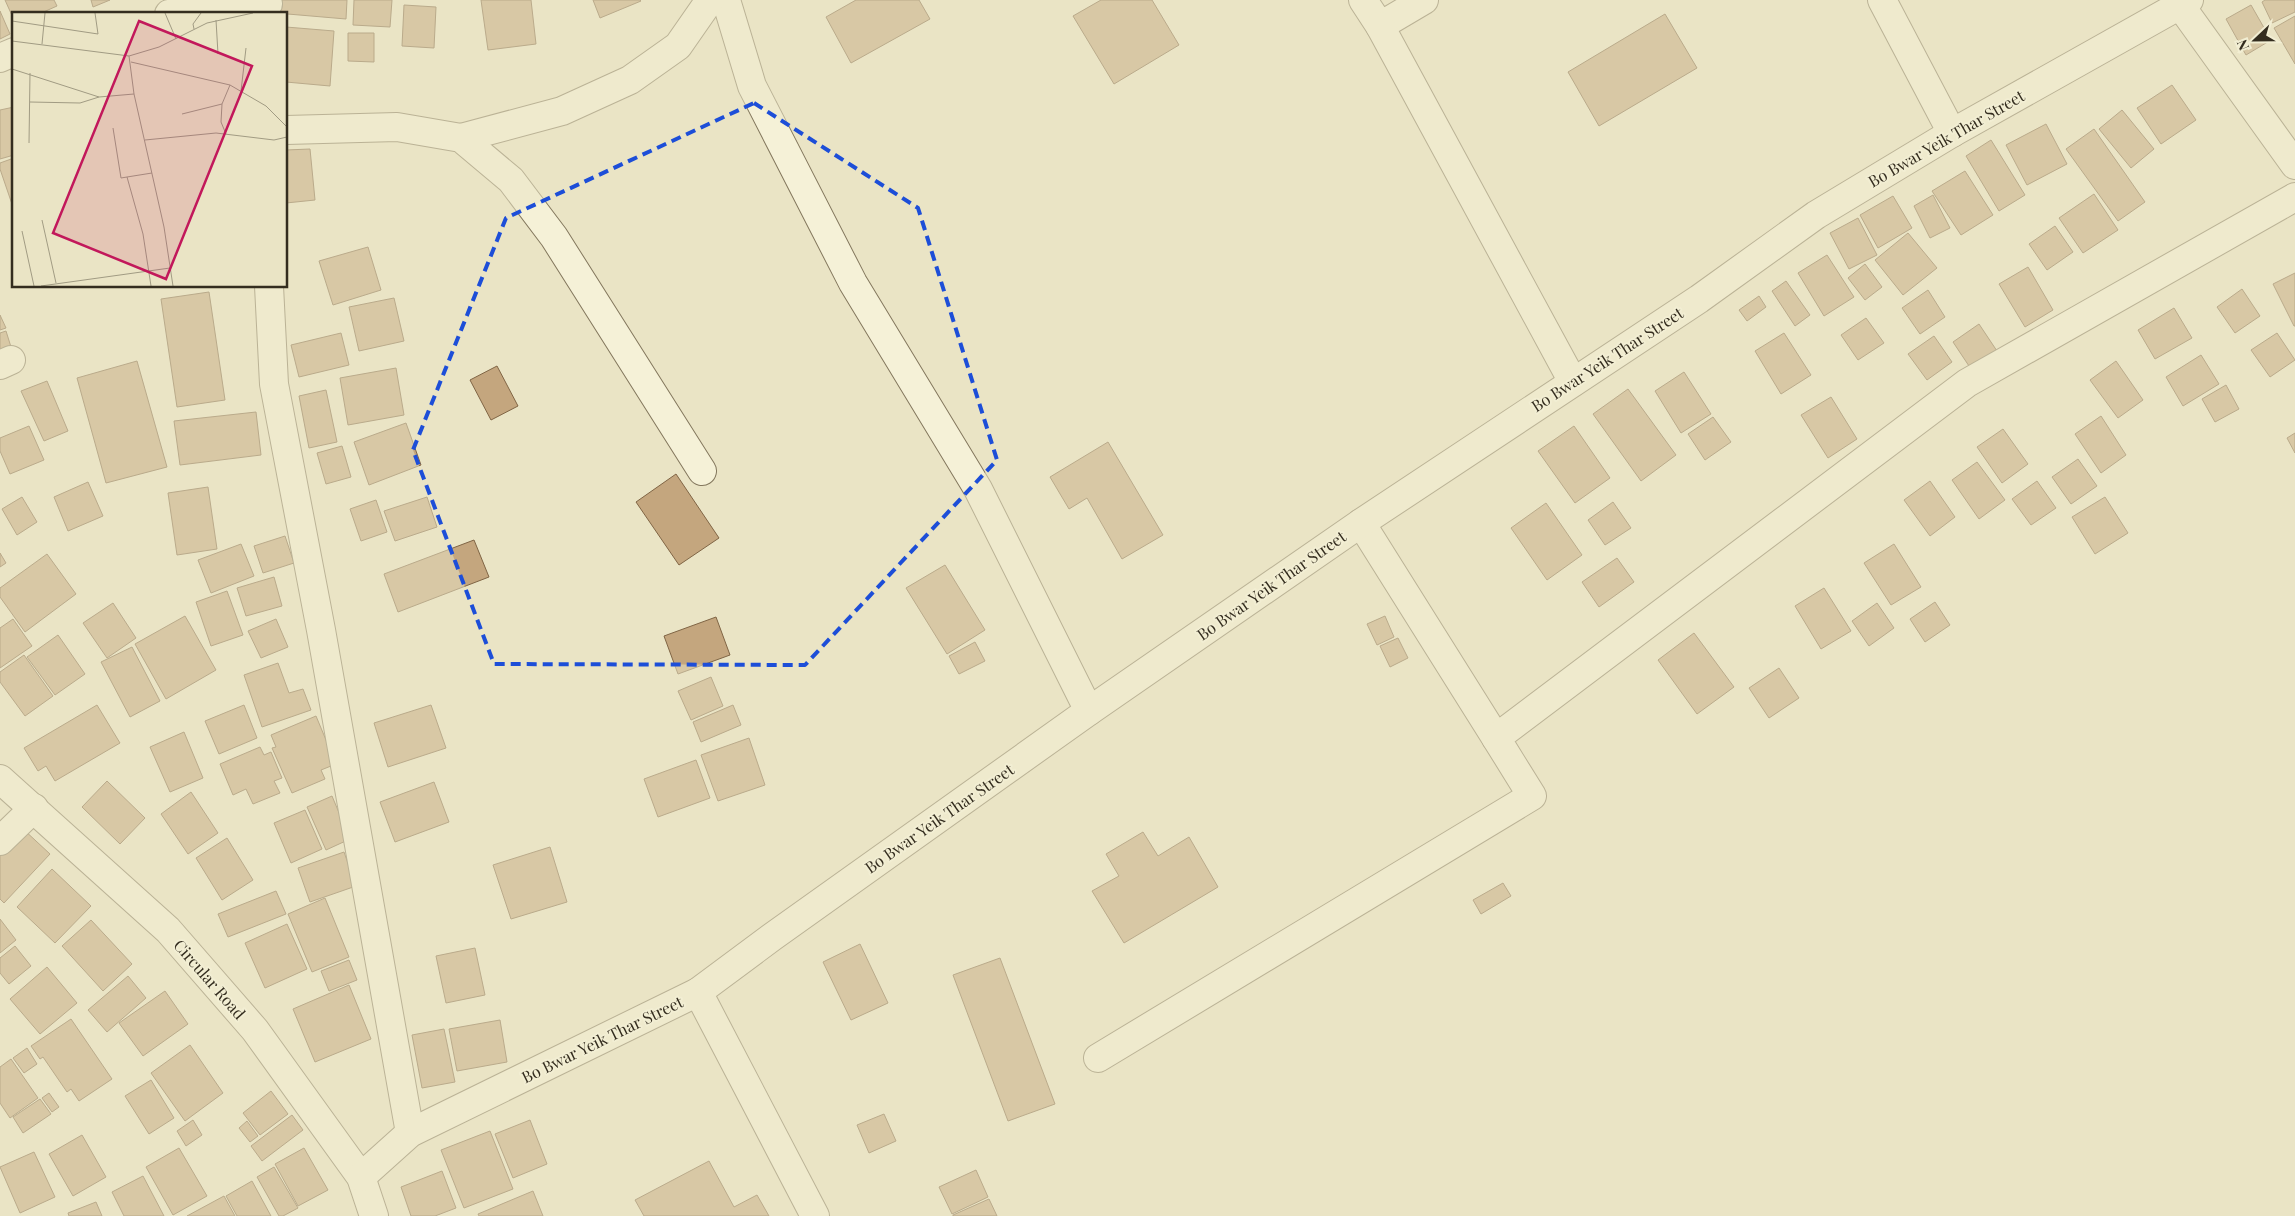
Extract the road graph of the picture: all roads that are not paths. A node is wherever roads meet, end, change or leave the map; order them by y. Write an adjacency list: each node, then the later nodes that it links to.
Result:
1 (710, 0): 14 (street)
2 (726, 0): 21 (street)
3 (1363, 0): 9 (street)
4 (1424, 0): 9 (street)
5 (1882, 0): 13 (street)
6 (2185, 3): 13 (street, Bo Bwar Yeik Thar Street); 15 (street)
7 (268, 6): 8 (street)
8 (194, 12)
9 (1380, 26): 18 (street)
10 (12, 53): 11 (street)
11 (0, 58)
12 (288, 130): 14 (street)
13 (1952, 133): 18 (street, Bo Bwar Yeik Thar Street)
14 (461, 138): 19 (street)
15 (2295, 165)
16 (2295, 197): 22 (street)
17 (268, 288): 28 (street)
18 (1572, 382): 20 (street, Bo Bwar Yeik Thar Street)
19 (702, 471)
20 (1361, 523): 21 (street, Bo Bwar Yeik Thar Street); 22 (street)
21 (1089, 711): 26 (street, Bo Bwar Yeik Thar Street)
22 (1496, 738): 27 (street)
23 (0, 779): 24 (street, Circular Road)
24 (34, 808): 25 (street); 29 (street, Circular Road)
25 (0, 841)
26 (698, 992): 28 (street, Bo Bwar Yeik Thar Street); 31 (street)
27 (1098, 1058)
28 (410, 1132): 29 (street, Bo Bwar Yeik Thar Street)
29 (361, 1177): 30 (street, Circular Road)
30 (374, 1216)
31 (815, 1216)

